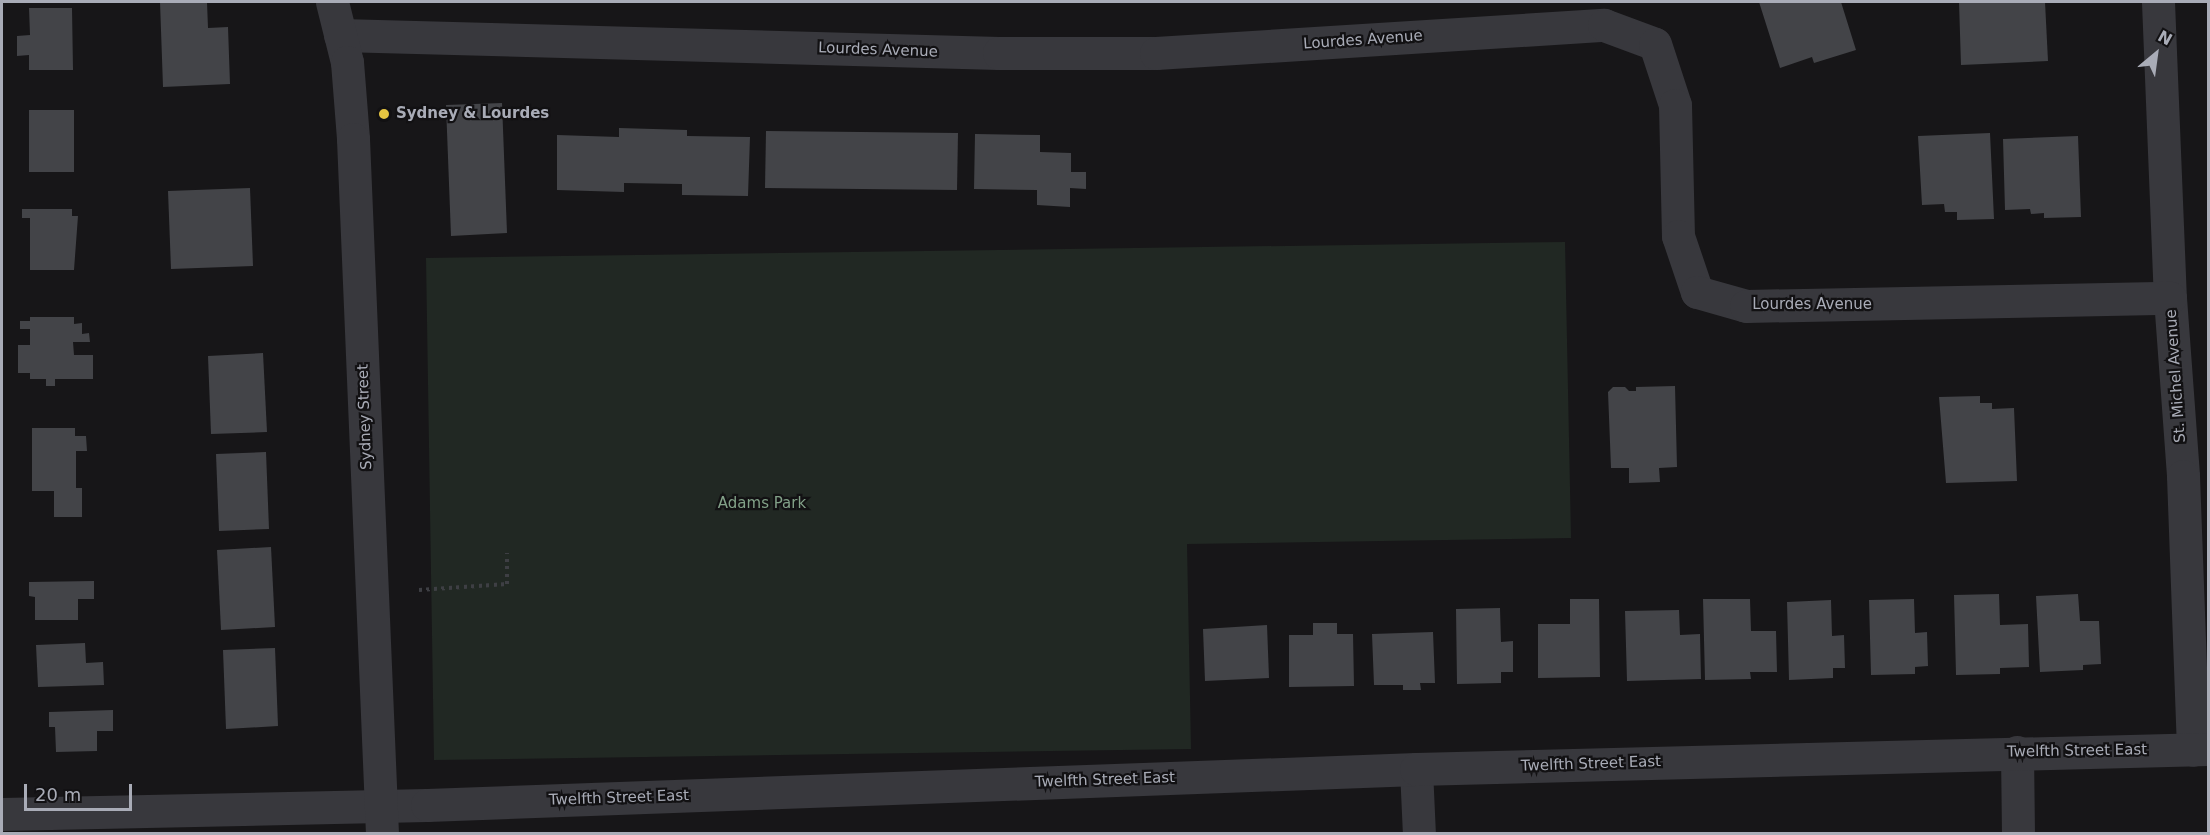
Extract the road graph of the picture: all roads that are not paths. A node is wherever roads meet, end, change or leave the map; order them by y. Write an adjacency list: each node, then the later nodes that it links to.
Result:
1 (332, 2): 3 (street, Sydney Street)
2 (2158, 2): 4 (street, St. Michel Avenue)
3 (340, 35): 4 (street, Lourdes Avenue); 9 (street, Sydney Street)
4 (2170, 298): 5 (street, St. Michel Avenue)
5 (2201, 749): 6 (street, Twelfth Street East)
6 (2017, 752): 7 (street, Twelfth Street East); 11 (street)
7 (1416, 769): 9 (street, Twelfth Street East); 10 (street)
8 (2, 814): 9 (street, Twelfth Street East)
9 (382, 820)
10 (1419, 834)
11 (2018, 834)

